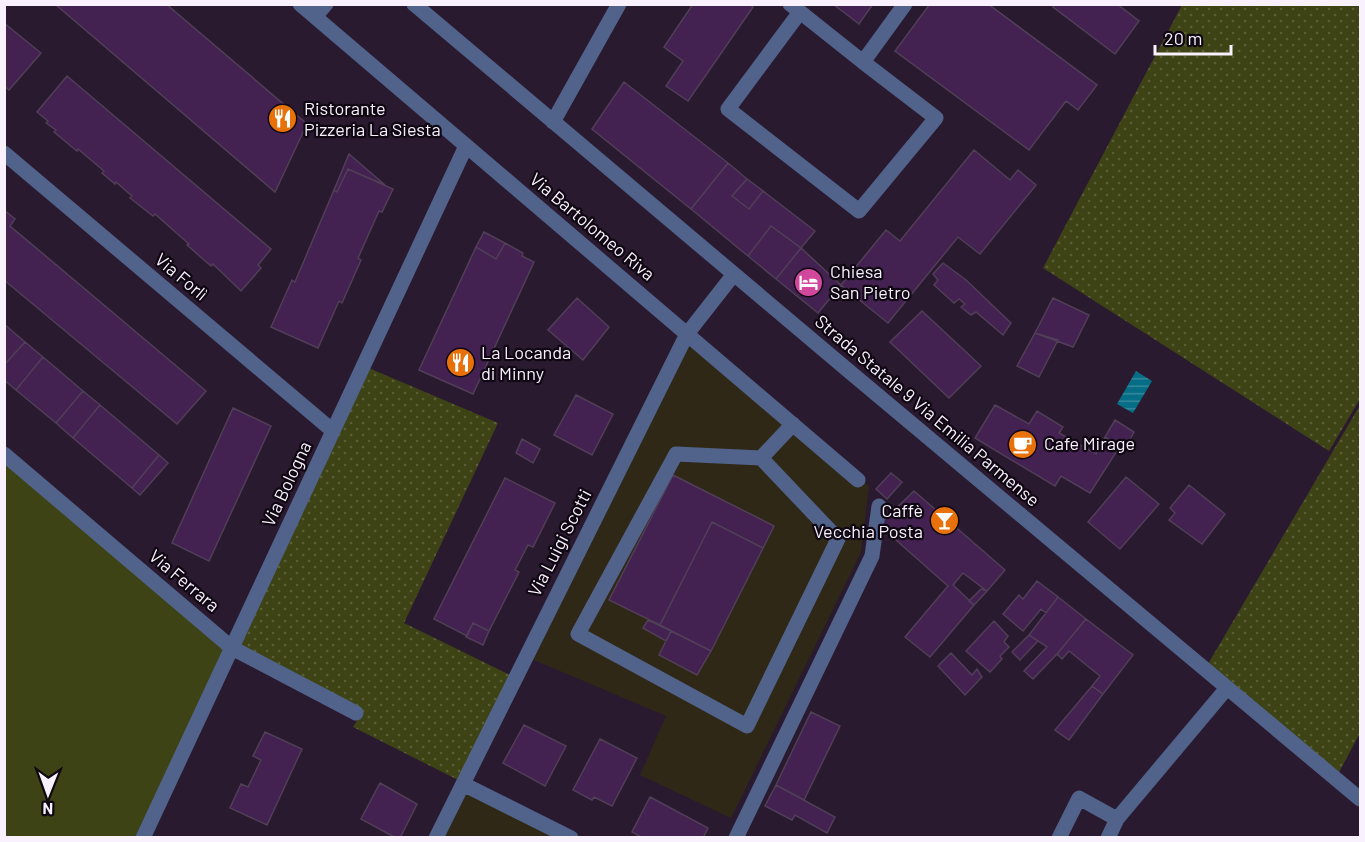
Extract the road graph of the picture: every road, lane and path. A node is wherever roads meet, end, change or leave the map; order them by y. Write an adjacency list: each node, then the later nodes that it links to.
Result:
1 (300, 4): 7 (street, Via Bartolomeo Riva)
2 (326, 4): 7 (street)
3 (414, 4): 9 (street, Strada Statale 9 Via Emilia Parmense)
4 (619, 4): 9 (street)
5 (905, 4): 8 (street)
6 (795, 8): 8 (street); 8 (street)
7 (315, 17): 10 (street, Via Bartolomeo Riva)
8 (863, 62)
9 (553, 122): 12 (street, Strada Statale 9 Via Emilia Parmense)
10 (466, 146): 13 (street, Via Bartolomeo Riva); 15 (street, Via Bologna)
11 (4, 153): 15 (street, Via Forlì)
12 (734, 274): 13 (street, Via Luigi Scotti); 21 (street, Strada Statale 9 Via Emilia Parmense)
13 (687, 334): 14 (street, Via Bartolomeo Riva); 23 (street, Via Luigi Scotti)
14 (793, 424): 17 (street); 18 (street, Via Bartolomeo Riva)
15 (333, 431): 20 (street, Via Bologna)
16 (4, 453): 20 (street, Via Ferrara)
17 (761, 458): 17 (street)
18 (858, 480)
19 (879, 506): 29 (street)
20 (232, 648): 22 (street, Via Ferrara); 26 (street, Via Bologna)
21 (1227, 688): 24 (street, Strada Statale 9 Via Emilia Parmense); 25 (street)
22 (356, 713)
23 (463, 784): 27 (street, Via Luigi Scotti); 28 (street)
24 (1360, 799)
25 (1117, 819): 30 (street); 31 (street)
26 (143, 837)
27 (436, 837)
28 (571, 837)
29 (736, 837)
30 (1059, 837)
31 (1108, 837)

